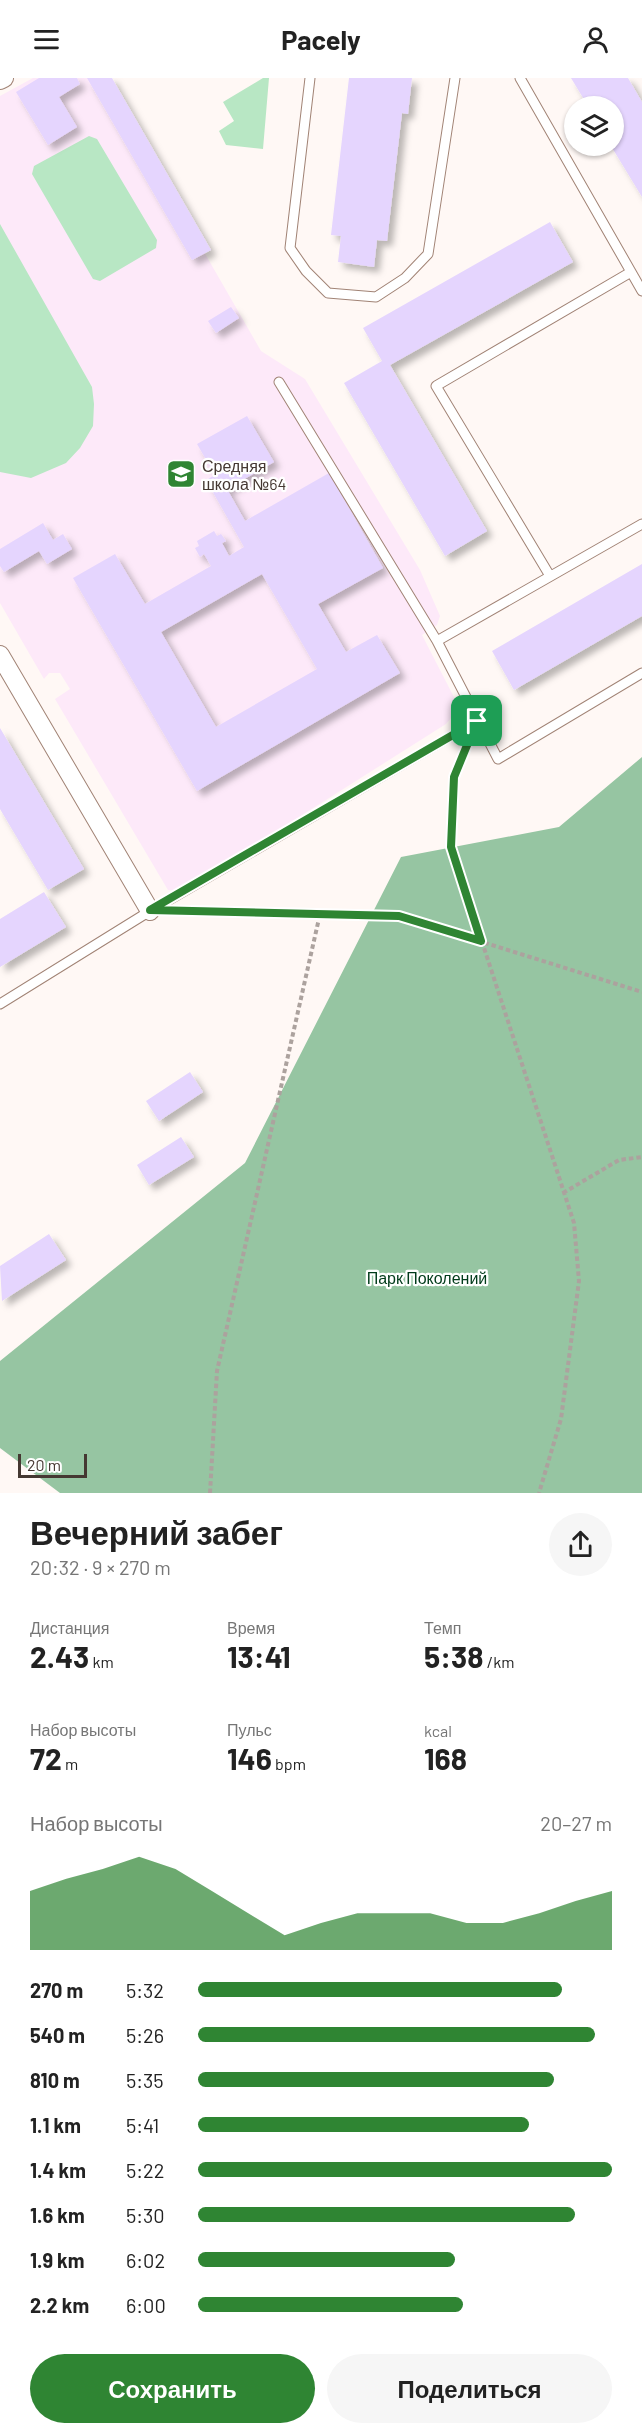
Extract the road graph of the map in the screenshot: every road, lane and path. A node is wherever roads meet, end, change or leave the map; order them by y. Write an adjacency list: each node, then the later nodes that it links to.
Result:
1 (310, 78): 2 (lane)
2 (455, 78)
3 (520, 78): 4 (lane)
4 (631, 272): 5 (lane); 8 (lane)
5 (642, 291)
6 (279, 382): 9 (lane)
7 (642, 524): 8 (lane)
8 (549, 576): 9 (lane)
9 (437, 641): 12 (lane)
10 (0, 655): 13 (street)
11 (642, 673): 12 (lane)
12 (477, 721): 13 (lane); 15 (path)
13 (150, 910): 14 (path); 17 (lane)
14 (320, 914): 15 (path); 20 (path)
15 (481, 941): 16 (path); 19 (path)
16 (642, 992)
17 (0, 1004)
18 (642, 1157): 19 (path)
19 (563, 1193): 21 (path)
20 (210, 1493)
21 (539, 1493)

